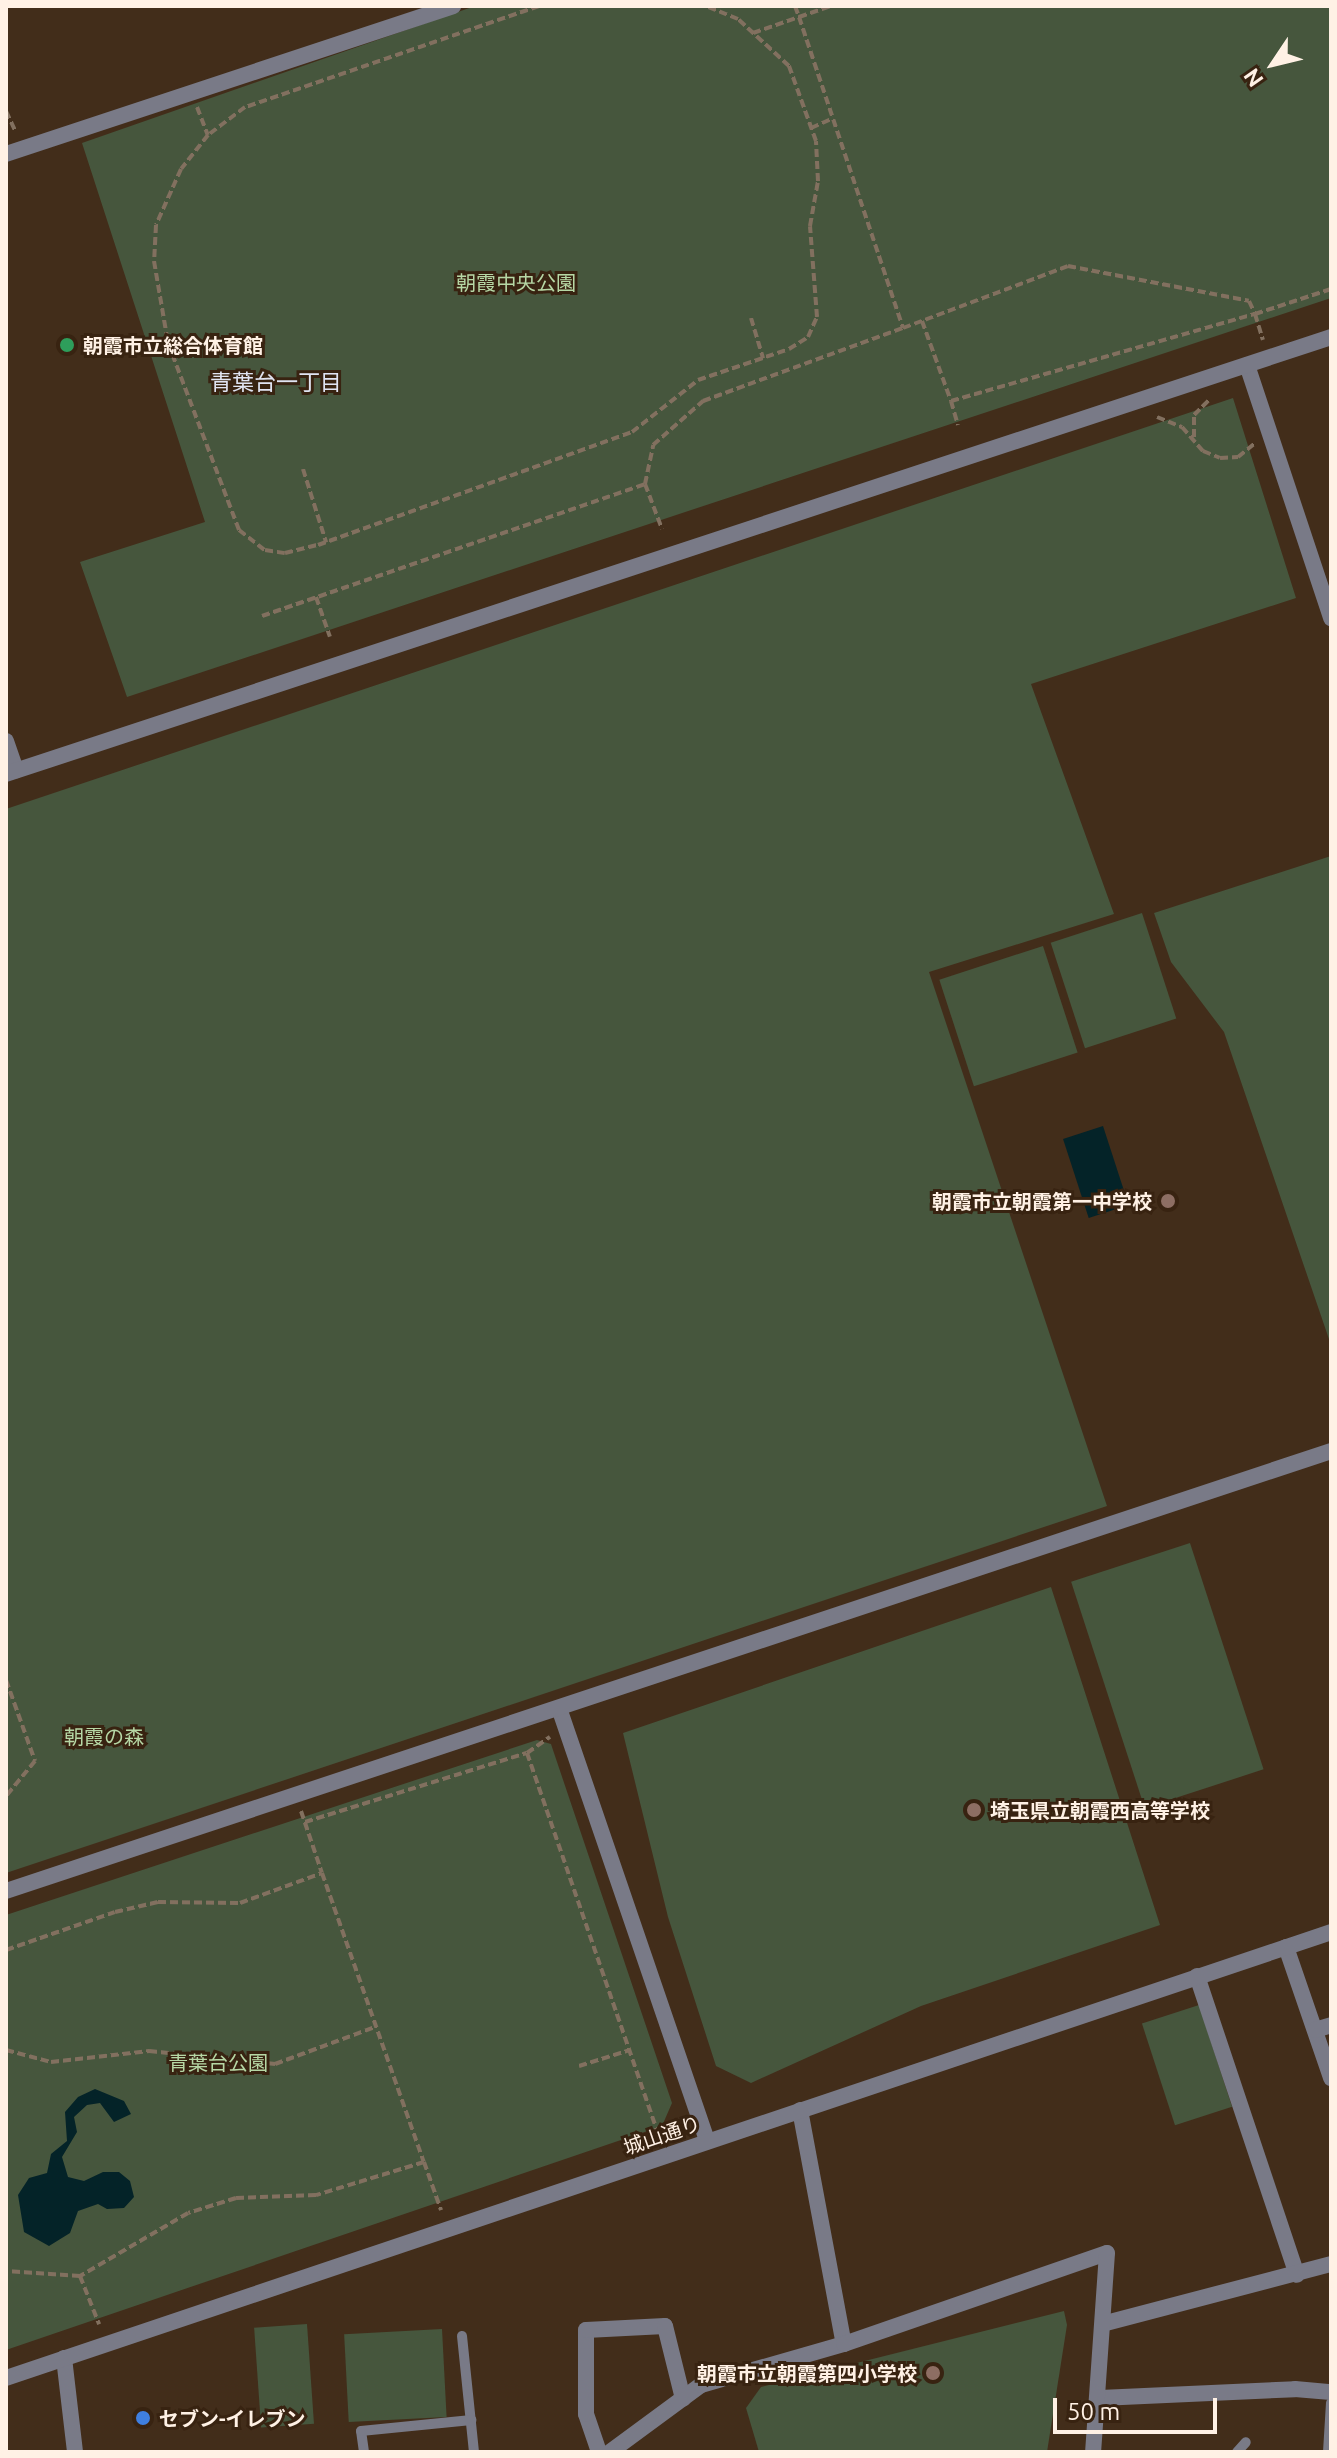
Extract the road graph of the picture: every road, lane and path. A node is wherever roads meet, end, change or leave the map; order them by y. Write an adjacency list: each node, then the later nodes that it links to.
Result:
1 (453, 6): 12 (street)
2 (539, 6): 11 (path)
3 (705, 6): 7 (path)
4 (795, 6): 6 (path)
5 (831, 6): 6 (path)
6 (799, 17): 7 (path); 9 (path)
7 (753, 33): 10 (path)
8 (198, 111): 11 (path)
9 (833, 118): 10 (path); 17 (path)
10 (811, 128): 20 (path)
11 (208, 135): 31 (path)
12 (6, 154)
13 (1331, 289): 14 (path)
14 (1255, 314): 16 (path); 19 (path); 23 (path)
15 (751, 318): 20 (path)
16 (922, 321): 17 (path); 23 (path)
17 (903, 328): 29 (path)
18 (1331, 337): 21 (street)
19 (1263, 340)
20 (763, 358): 31 (path)
21 (1247, 365): 34 (street); 37 (street)
22 (1209, 400): 26 (path)
23 (951, 401): 25 (path)
24 (1157, 417): 26 (path)
25 (958, 425)
26 (1194, 437): 27 (path)
27 (1255, 442)
28 (303, 469): 31 (path)
29 (645, 484): 30 (path); 32 (path)
30 (662, 529)
31 (326, 542)
32 (316, 597): 33 (path); 35 (path)
33 (262, 616)
34 (1331, 618)
35 (330, 637)
36 (6, 741): 37 (street)
37 (11, 772)
38 (1331, 1451): 40 (street)
39 (6, 1680): 43 (path)
40 (559, 1708): 47 (street); 60 (street)
41 (550, 1737): 42 (path)
42 (527, 1753): 45 (path); 55 (path)
43 (6, 1796)
44 (301, 1810): 45 (path)
45 (305, 1822): 46 (path)
46 (322, 1873): 50 (path); 52 (path)
47 (6, 1891)
48 (1331, 1932): 49 (street, 城山通り)
49 (1286, 1947): 51 (street, 城山通り); 53 (street)
50 (6, 1950)
51 (1197, 1976): 58 (street, 城山通り); 65 (street)
52 (375, 2027): 54 (path); 61 (path)
53 (1323, 2027): 57 (street)
54 (6, 2050)
55 (630, 2050): 56 (path); 59 (path)
56 (579, 2066)
57 (1331, 2078)
58 (800, 2110): 60 (street, 城山通り); 70 (street)
59 (659, 2136)
60 (707, 2141): 71 (street, 城山通り)
61 (424, 2162): 62 (path); 66 (path)
62 (441, 2210)
63 (1331, 2264): 65 (street)
64 (6, 2271): 66 (path)
65 (1297, 2275): 67 (street)
66 (80, 2276): 68 (path)
67 (1106, 2323): 70 (street); 74 (street)
68 (99, 2324)
69 (462, 2336): 77 (lane)
70 (844, 2344): 75 (street)
71 (64, 2358): 72 (street, 城山通り); 79 (street)
72 (6, 2378)
73 (1331, 2392): 74 (street)
74 (1100, 2398): 84 (street)
75 (683, 2399): 82 (street); 83 (street)
76 (1331, 2403): 86 (lane)
77 (471, 2420): 80 (lane); 81 (lane)
78 (1246, 2442): 85 (lane)
79 (75, 2452)
80 (364, 2452)
81 (474, 2452)
82 (599, 2452)
83 (610, 2452)
84 (1093, 2452)
85 (1237, 2452)
86 (1328, 2452)

